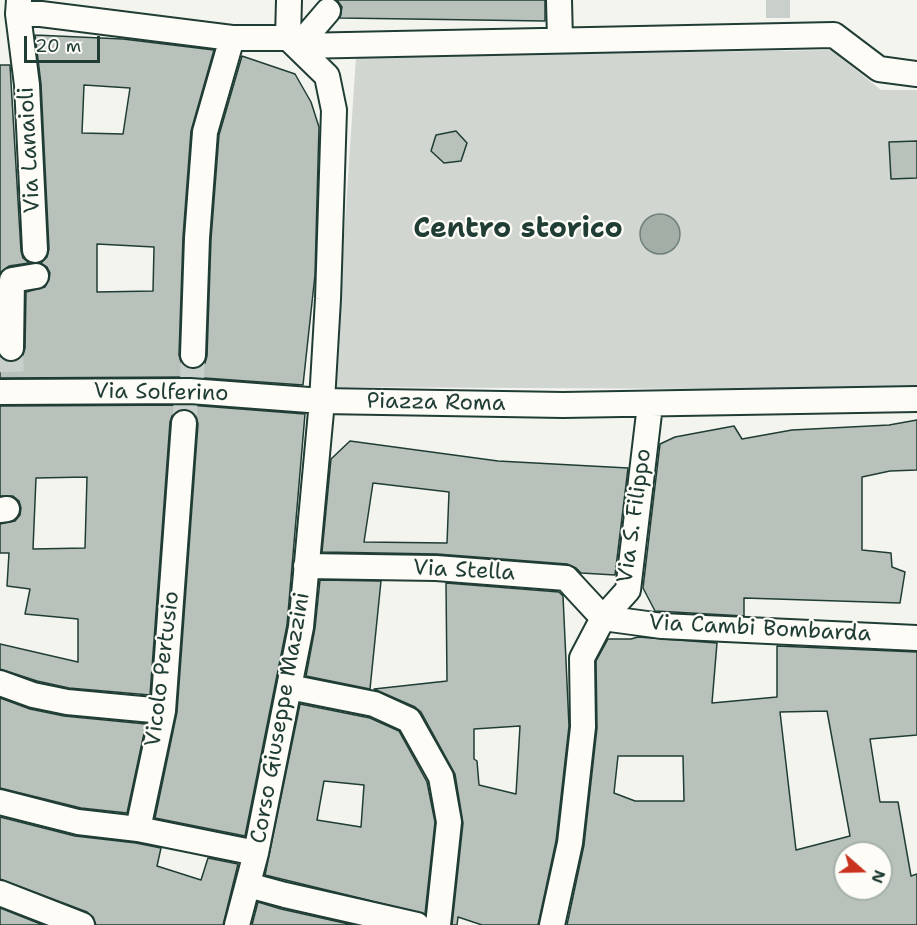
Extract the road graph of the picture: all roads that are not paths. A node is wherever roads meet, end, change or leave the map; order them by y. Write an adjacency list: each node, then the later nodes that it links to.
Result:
1 (289, 0): 7 (street)
2 (559, 0): 6 (street)
3 (18, 7): 5 (street); 9 (street, Via Lanaioli)
4 (328, 11): 7 (street)
5 (232, 38): 7 (street); 12 (street)
6 (560, 40): 7 (street); 8 (street)
7 (293, 42): 16 (street)
8 (917, 74)
9 (35, 250)
10 (36, 276): 11 (street)
11 (11, 348)
12 (194, 355)
13 (8, 388): 14 (street, Via Solferino)
14 (188, 397): 16 (street, Via Solferino); 23 (street, Vicolo Pertusio)
15 (917, 399): 17 (street, Piazza Roma)
16 (322, 401): 17 (street, Piazza Roma); 18 (street, Corso Giuseppe Mazzini)
17 (650, 405): 19 (street, Via S. Filippo)
18 (306, 566): 19 (street, Via Stella); 22 (street, Corso Giuseppe Mazzini)
19 (603, 618): 20 (street, Via Cambi Bombarda); 33 (street, Via S. Filippo)
20 (917, 638)
21 (0, 683): 23 (street)
22 (289, 687): 26 (street, Corso Giuseppe Mazzini); 32 (street)
23 (163, 711): 25 (street, Vicolo Pertusio)
24 (0, 802): 25 (street)
25 (138, 829): 26 (street)
26 (256, 853): 27 (street, Corso Giuseppe Mazzini)
27 (248, 885): 30 (street, Corso Giuseppe Mazzini); 31 (street)
28 (0, 893): 29 (street)
29 (82, 925)
30 (237, 925)
31 (417, 925)
32 (438, 925)
33 (552, 925)

